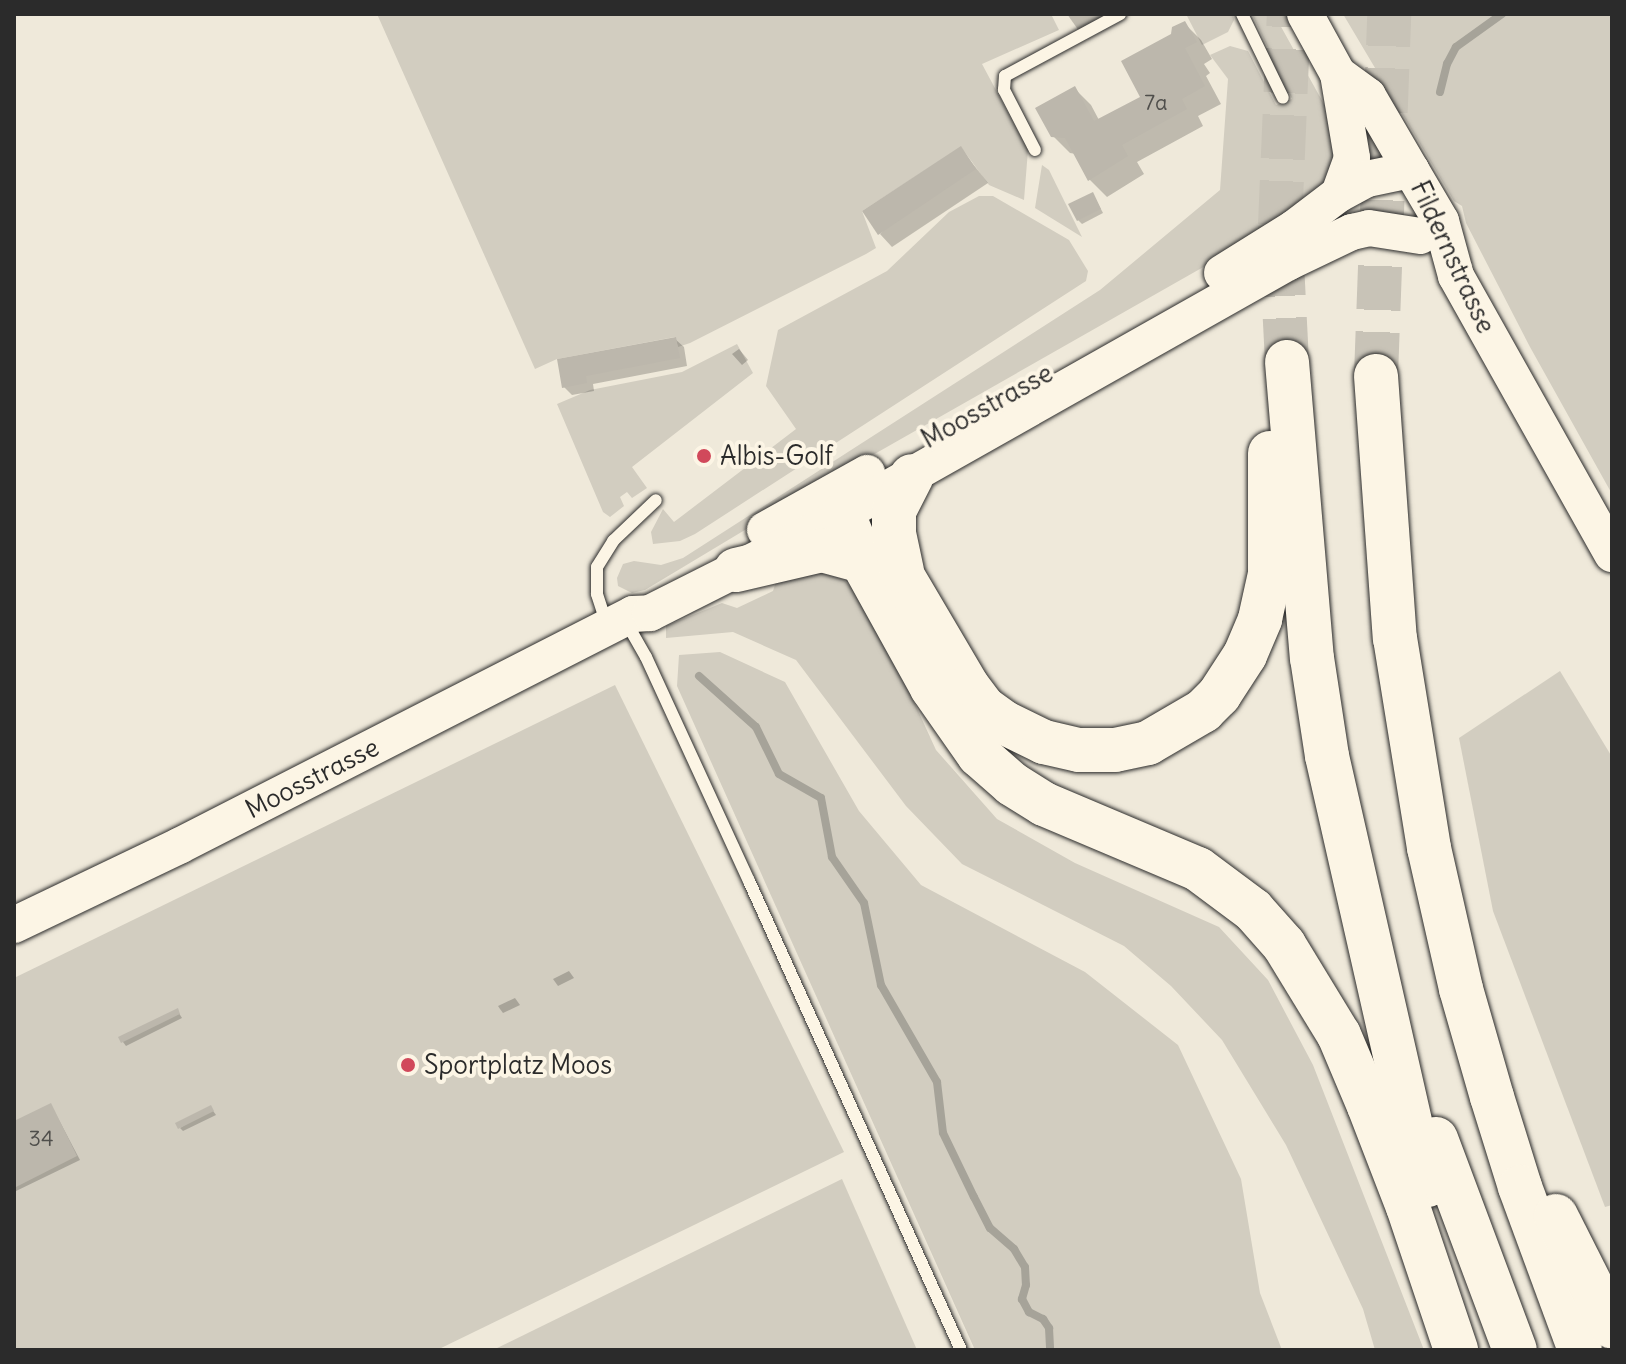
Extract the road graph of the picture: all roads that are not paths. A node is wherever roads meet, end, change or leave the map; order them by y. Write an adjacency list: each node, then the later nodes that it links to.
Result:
1 (1120, 14): 6 (lane)
2 (1242, 14): 5 (lane)
3 (1305, 14): 4 (main road)
4 (1338, 74): 7 (main road); 8 (main road)
5 (1283, 98)
6 (1035, 150)
7 (1397, 179): 8 (main road, Moosstrasse); 9 (main road); 10 (main road, Moosstrasse); 11 (main road, Fildernstrasse)
8 (1339, 194): 15 (main road, Moosstrasse)
9 (1420, 236): 10 (main road, Moosstrasse); 11 (main road)
10 (1289, 262): 13 (main road, Moosstrasse)
11 (1456, 276): 16 (main road, Fildernstrasse)
12 (1376, 376): 22 (highway)
13 (912, 476): 15 (main road, Moosstrasse); 17 (highway)
14 (656, 500): 19 (lane)
15 (847, 503): 17 (highway); 18 (main road, Moosstrasse); 19 (main road, Moosstrasse)
16 (1612, 554)
17 (882, 566): 18 (highway); 21 (highway); 25 (highway)
18 (736, 570): 19 (main road, Moosstrasse)
19 (622, 620): 20 (main road, Moosstrasse); 24 (lane)
20 (14, 925)
21 (1378, 983): 26 (highway); 27 (highway)
22 (1461, 989): 23 (highway); 28 (highway)
23 (1612, 1327)
24 (961, 1350)
25 (1456, 1350)
26 (1481, 1350)
27 (1515, 1350)
28 (1580, 1350)

